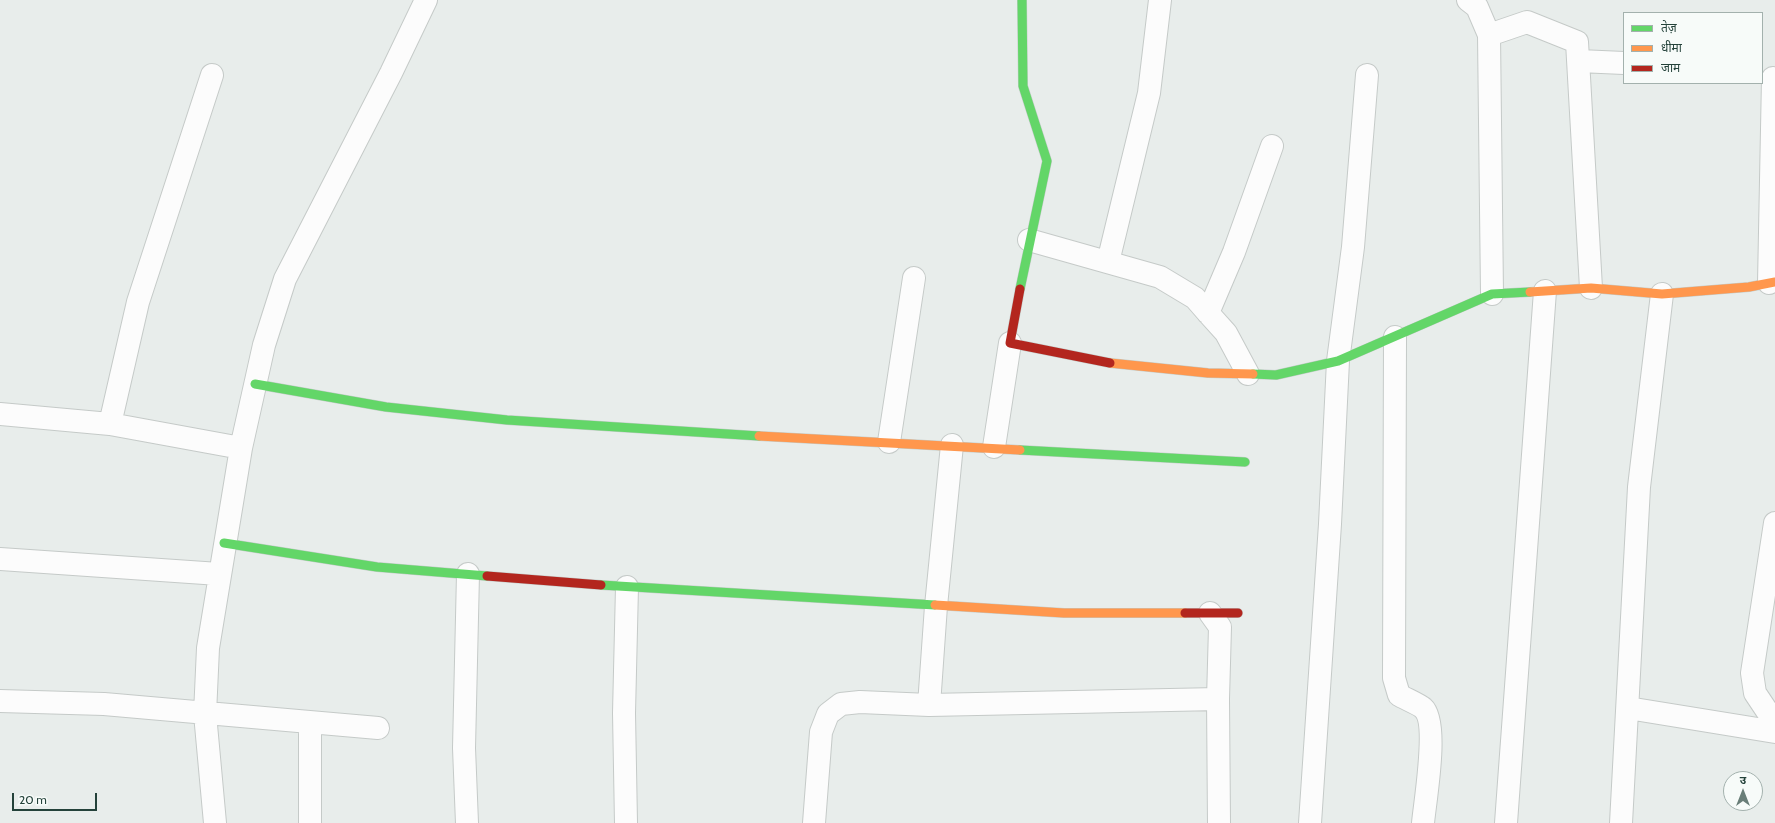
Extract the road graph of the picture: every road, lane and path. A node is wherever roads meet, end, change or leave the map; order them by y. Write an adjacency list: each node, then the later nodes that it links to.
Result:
1 (426, 0): 25 (street)
2 (1022, 0): 12 (street)
3 (1160, 0): 13 (street)
4 (1468, 0): 5 (street)
5 (1489, 35): 6 (street); 18 (street)
6 (1579, 61): 7 (street); 16 (street)
7 (1623, 63)
8 (1367, 74): 23 (street)
9 (212, 75): 27 (street)
10 (1773, 78): 15 (street)
11 (1272, 146): 20 (street)
12 (1029, 240): 13 (street); 22 (street)
13 (1108, 262): 20 (street)
14 (914, 278): 28 (street)
15 (1772, 283): 19 (street)
16 (1591, 288): 17 (street); 19 (street)
17 (1545, 291): 18 (street); 59 (street)
18 (1492, 294): 21 (street)
19 (1662, 294): 45 (street)
20 (1208, 313): 24 (street)
21 (1395, 337): 23 (street); 58 (street)
22 (1010, 343): 24 (street); 30 (street)
23 (1338, 361): 24 (street); 57 (street)
24 (1248, 374)
25 (255, 384): 28 (street); 31 (street)
26 (0, 414): 27 (street)
27 (110, 424): 31 (street)
28 (889, 442): 29 (street)
29 (952, 445): 30 (street); 39 (street)
30 (994, 447): 32 (street)
31 (241, 448): 34 (street)
32 (1245, 462)
33 (1775, 523): 48 (street)
34 (224, 543): 36 (street); 37 (street)
35 (0, 559): 36 (street)
36 (219, 574): 46 (street)
37 (468, 574): 38 (street); 53 (street)
38 (627, 587): 39 (street); 54 (street)
39 (936, 606): 40 (street); 44 (street)
40 (1210, 613): 41 (street); 42 (street)
41 (1238, 613)
42 (1218, 699): 44 (street); 56 (street)
43 (0, 701): 46 (street)
44 (929, 705): 55 (street)
45 (1628, 708): 50 (street); 60 (street)
46 (206, 714): 47 (street); 51 (street)
47 (310, 722): 49 (street); 52 (street)
48 (1775, 723)
49 (378, 728)
50 (1775, 732)
51 (215, 823)
52 (310, 823)
53 (467, 823)
54 (626, 823)
55 (814, 823)
56 (1219, 823)
57 (1310, 823)
58 (1423, 823)
59 (1506, 823)
60 (1621, 823)

